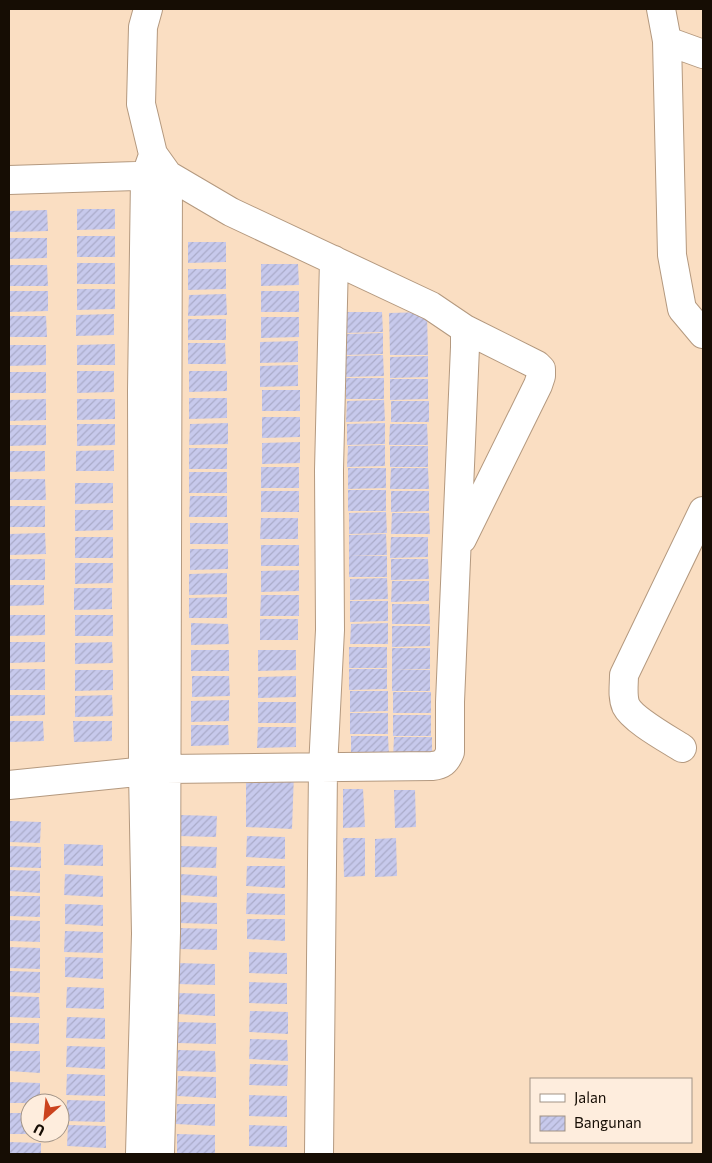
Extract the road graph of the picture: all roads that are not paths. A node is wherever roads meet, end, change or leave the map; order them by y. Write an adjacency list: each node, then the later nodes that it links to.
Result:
1 (148, 9): 5 (street)
2 (662, 9): 3 (street)
3 (667, 41): 4 (street); 9 (street)
4 (703, 54)
5 (155, 168): 6 (street); 7 (street); 14 (street)
6 (9, 180)
7 (334, 260): 8 (street); 13 (street)
8 (465, 329): 11 (street); 11 (street)
9 (703, 334)
10 (701, 521): 12 (street)
11 (458, 547): 13 (street)
12 (682, 748)
13 (323, 768): 14 (street); 18 (street)
14 (154, 770): 15 (street); 16 (street); 17 (street)
15 (9, 785)
16 (140, 1154)
17 (160, 1154)
18 (319, 1154)

